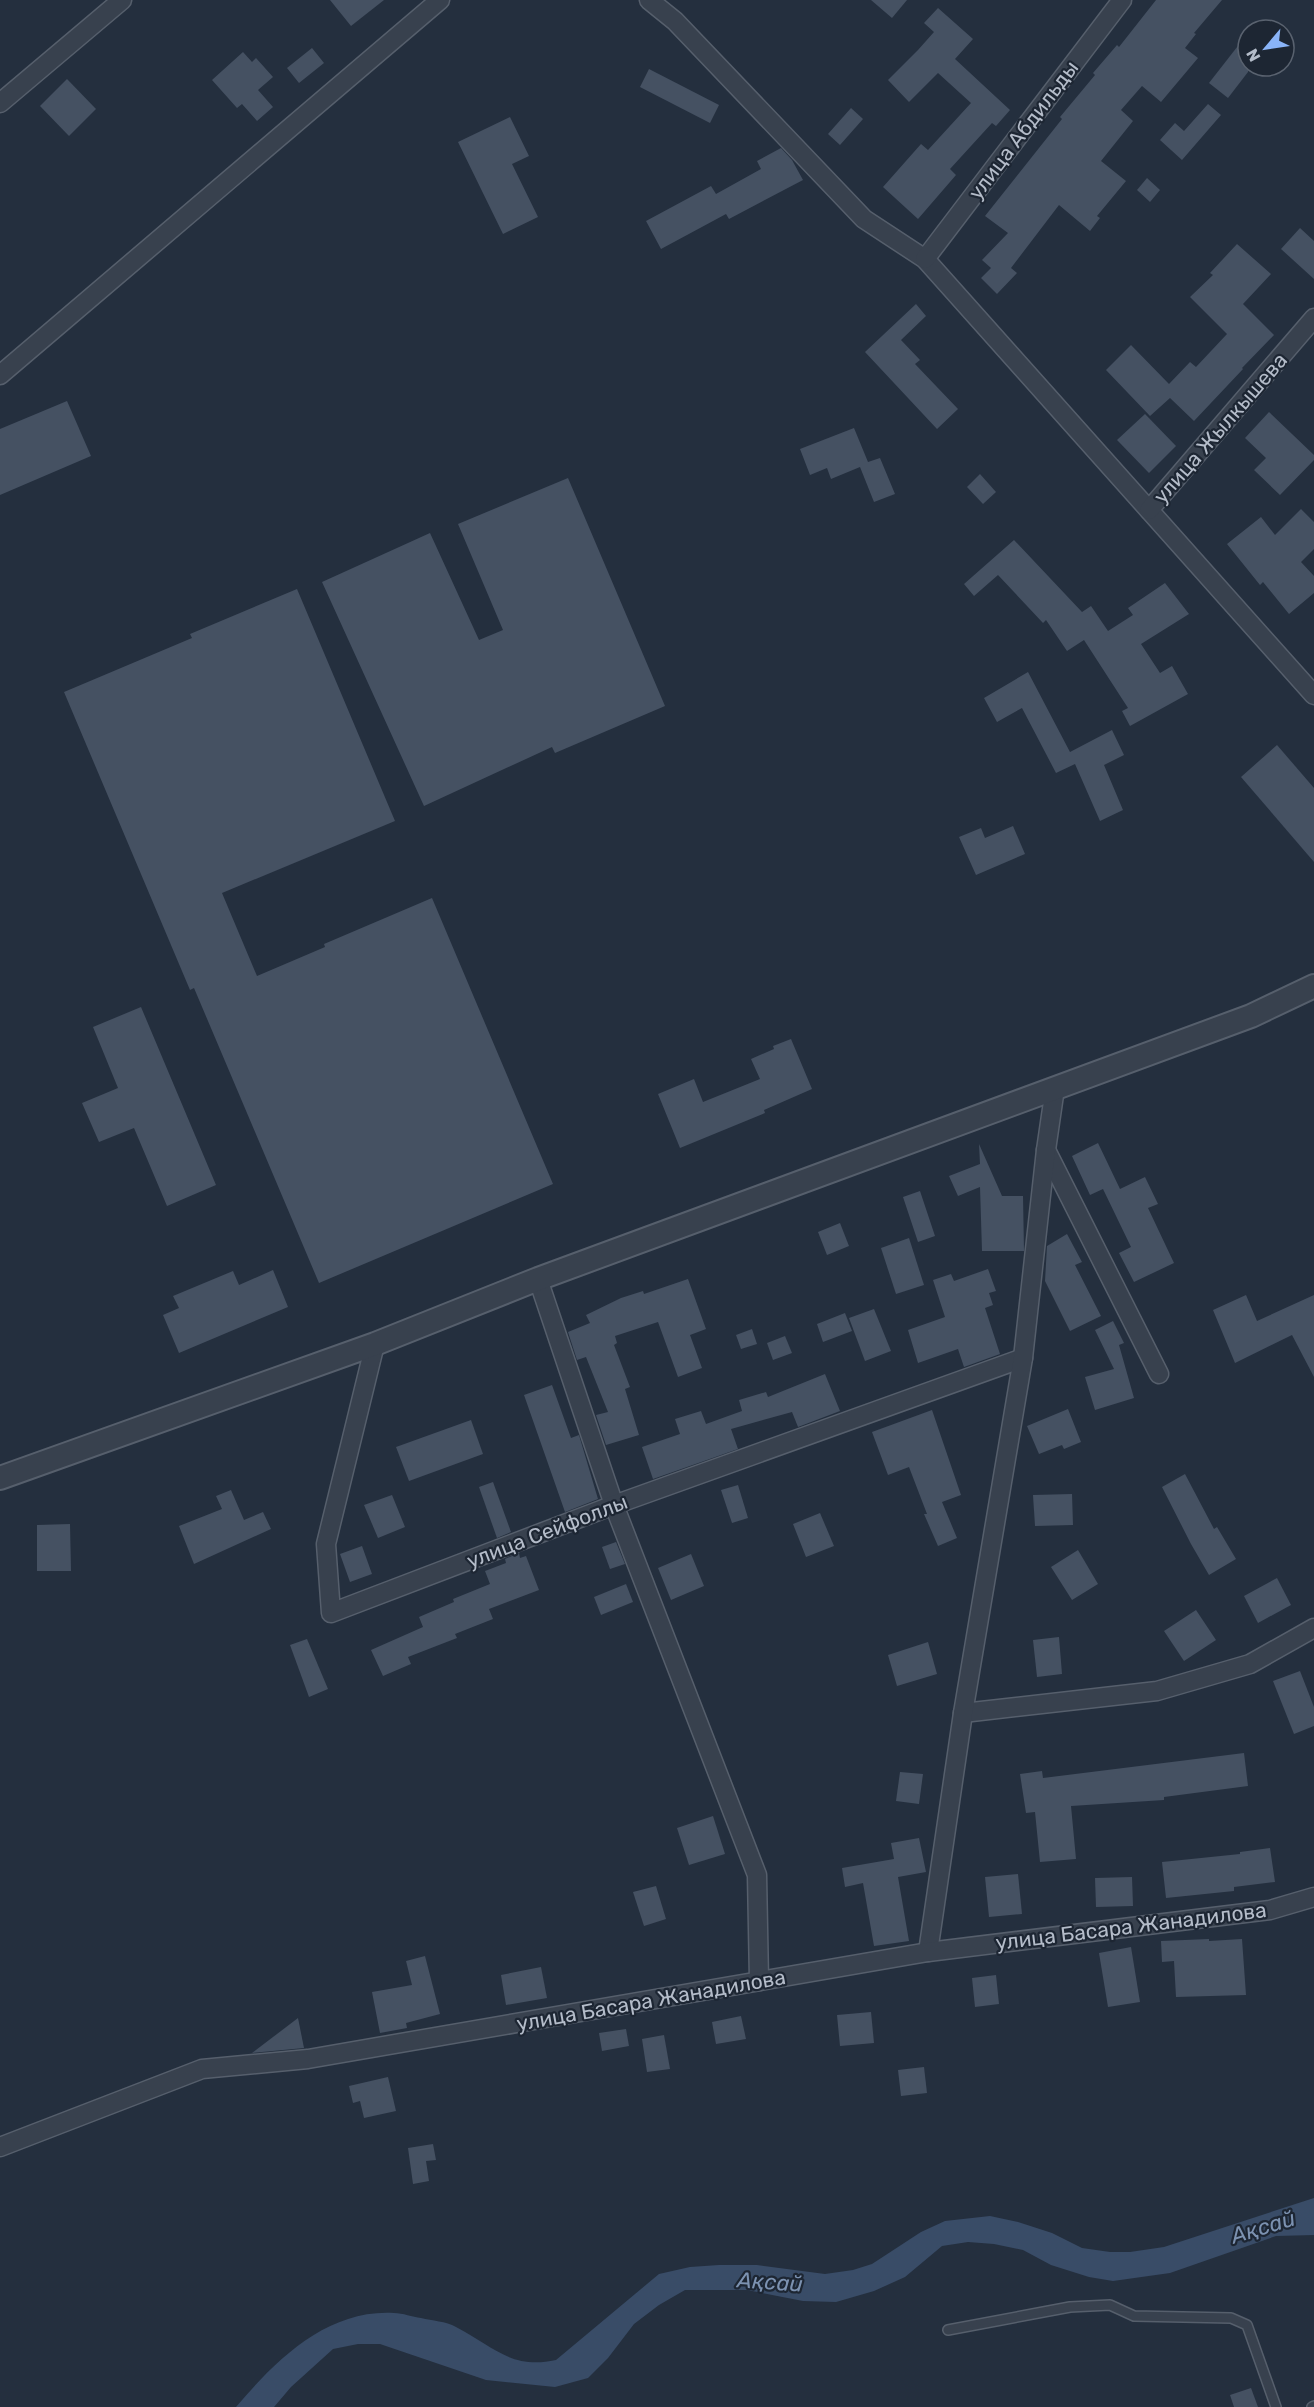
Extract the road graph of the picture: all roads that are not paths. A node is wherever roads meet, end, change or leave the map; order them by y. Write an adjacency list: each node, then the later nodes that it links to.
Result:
1 (122, 0): 5 (street)
2 (440, 0): 8 (street)
3 (649, 0): 6 (street)
4 (1122, 0): 6 (street, улица Абдильды)
5 (0, 103)
6 (925, 259): 9 (street)
7 (1314, 318): 9 (street, улица Жылкышева)
8 (0, 375)
9 (1149, 510): 10 (street)
10 (1314, 695)
11 (1314, 986): 12 (street)
12 (1055, 1088): 13 (street); 14 (street)
13 (1046, 1150): 16 (street); 17 (street)
14 (538, 1279): 15 (street); 19 (street)
15 (375, 1344): 18 (street); 19 (street, улица Сейфоллы)
16 (1023, 1358): 19 (street, улица Сейфоллы); 21 (street)
17 (1160, 1374)
18 (0, 1478)
19 (614, 1505): 24 (street)
20 (1314, 1628): 21 (street)
21 (963, 1713): 23 (street)
22 (1314, 1897): 23 (street, улица Басара Жанадилова)
23 (928, 1952): 24 (street, улица Басара Жанадилова)
24 (759, 1981): 25 (street, улица Басара Жанадилова)
25 (0, 2147)
26 (948, 2330): 27 (lane)
27 (1276, 2407)

